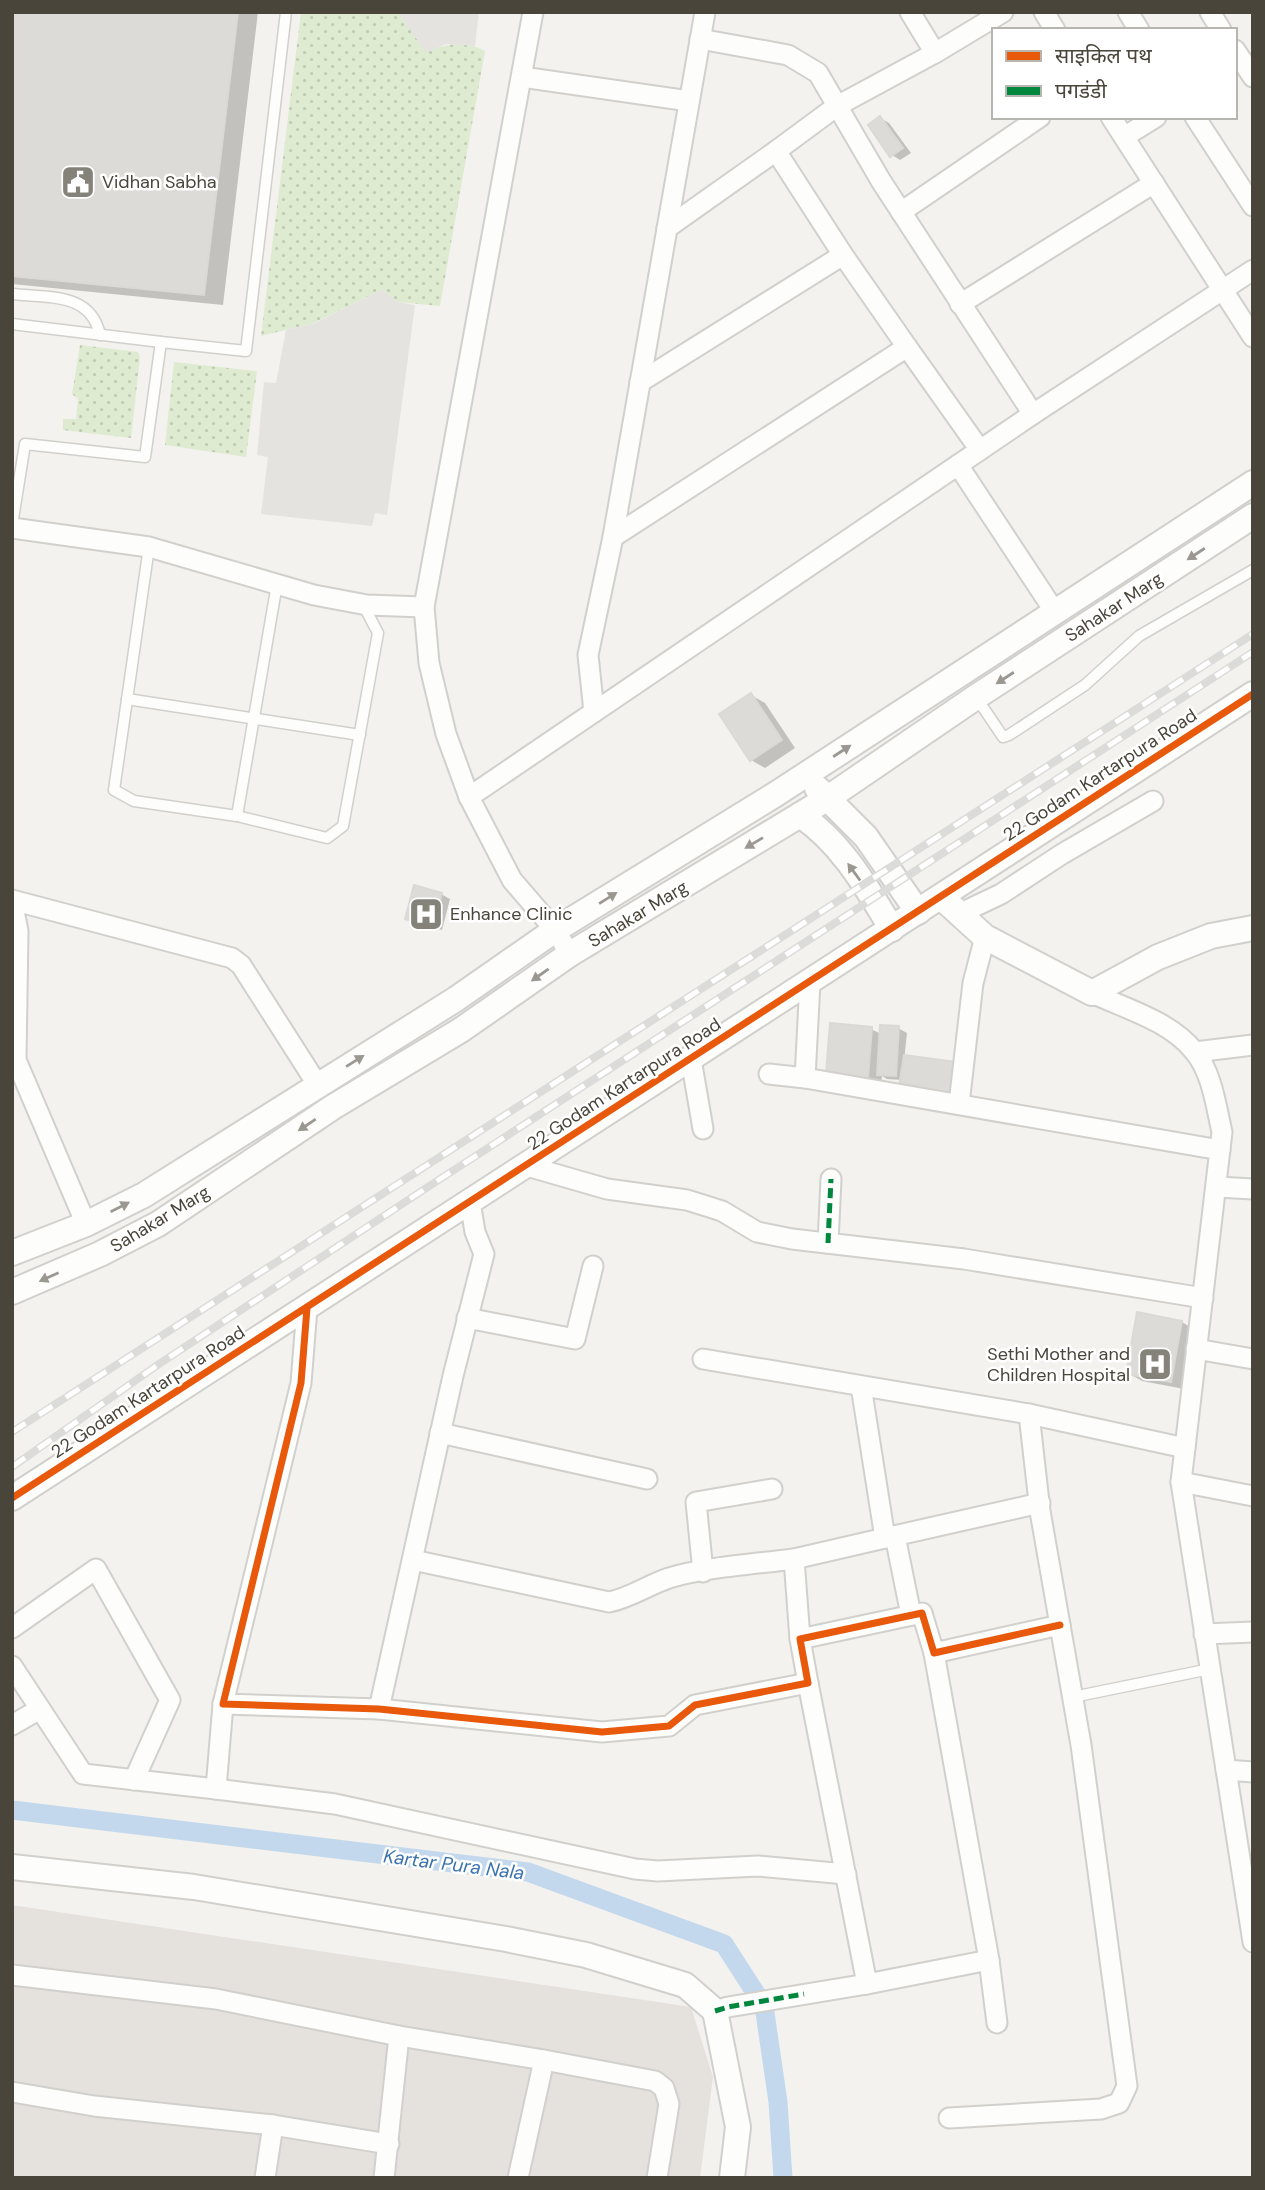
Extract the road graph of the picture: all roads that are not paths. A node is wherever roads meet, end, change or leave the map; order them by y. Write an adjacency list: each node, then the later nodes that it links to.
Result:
1 (286, 12): 35 (lane)
2 (533, 12): 14 (street)
3 (705, 12): 12 (street)
4 (910, 12): 13 (street)
5 (1003, 12): 13 (street)
6 (1044, 12): 9 (street)
7 (1128, 12): 10 (street)
8 (1210, 12): 11 (street)
9 (1054, 28)
10 (1138, 28)
11 (1220, 28)
12 (700, 39): 15 (street); 16 (street)
13 (934, 52): 16 (street)
14 (522, 77): 15 (street); 51 (street)
15 (689, 101): 26 (street)
16 (837, 106): 22 (street); 25 (street)
17 (1037, 119): 25 (street)
18 (1112, 119): 21 (street)
19 (1153, 119): 21 (street)
20 (1196, 119): 24 (street)
21 (1124, 137): 23 (street)
22 (776, 151): 26 (street); 27 (street)
23 (1154, 183): 29 (street); 31 (street)
24 (1253, 206)
25 (901, 212): 31 (street)
26 (667, 228): 37 (street)
27 (843, 255): 36 (street); 37 (street)
28 (1253, 270): 29 (street)
29 (1223, 289): 34 (street); 38 (street)
30 (12, 294): 33 (lane)
31 (960, 304): 38 (street)
32 (12, 324): 33 (lane)
33 (100, 335): 35 (lane)
34 (1253, 337)
35 (161, 342): 40 (lane)
36 (908, 347): 41 (street); 46 (street)
37 (640, 382): 46 (street)
38 (1033, 414): 41 (street)
39 (12, 443): 40 (lane)
40 (24, 444): 45 (lane)
41 (980, 450): 42 (street)
42 (958, 465): 52 (street); 56 (street)
43 (1253, 482): 52 (street, Sahakar Marg)
44 (1253, 516): 54 (street, Sahakar Marg, one-way to 54)
45 (12, 527): 47 (street)
46 (613, 537): 56 (street)
47 (149, 547): 49 (street); 55 (lane)
48 (1253, 570): 54 (lane)
49 (277, 584): 50 (street); 57 (lane)
50 (367, 605): 51 (street); 58 (lane)
51 (424, 607): 60 (street)
52 (1055, 612): 59 (street, Sahakar Marg, one-way to 52)
53 (1253, 694): 65 (street, 22 Godam Kartarpura Road)
54 (976, 697): 61 (street, Sahakar Marg)
55 (127, 699): 57 (lane); 64 (lane)
56 (594, 712): 60 (street)
57 (255, 719): 58 (lane); 64 (lane)
58 (360, 735): 64 (lane)
59 (804, 775): 61 (street); 71 (street, Sahakar Marg, one-way to 59)
60 (469, 797): 71 (street)
61 (828, 798): 63 (street, Sahakar Marg); 67 (street)
62 (1153, 801): 68 (street)
63 (800, 815): 70 (street, one-way to 63); 73 (street, Sahakar Marg, one-way to 73)
64 (237, 816)
65 (941, 897): 67 (street, 22 Godam Kartarpura Road); 68 (street)
66 (12, 900): 79 (street); 82 (street)
67 (918, 912): 70 (street, 22 Godam Kartarpura Road)
68 (961, 913): 72 (street)
69 (1253, 928): 75 (street)
70 (892, 929): 74 (street, 22 Godam Kartarpura Road)
71 (555, 930): 73 (street); 82 (street, Sahakar Marg, one-way to 71)
72 (985, 937): 75 (street); 83 (street)
73 (570, 954): 95 (street, Sahakar Marg, one-way to 95)
74 (810, 982): 78 (street, 22 Godam Kartarpura Road); 81 (street)
75 (1092, 993): 77 (street)
76 (1253, 1045): 77 (street)
77 (1195, 1052): 85 (street)
78 (691, 1059): 84 (street); 86 (street, 22 Godam Kartarpura Road)
79 (14, 1061): 91 (street)
80 (769, 1074): 81 (street)
81 (805, 1078): 83 (street)
82 (317, 1084): 91 (street, Sahakar Marg, one-way to 82)
83 (959, 1104): 85 (street)
84 (703, 1129)
85 (1220, 1150): 88 (street)
86 (527, 1166): 90 (street, 22 Godam Kartarpura Road); 92 (street)
87 (831, 1179): 92 (street)
88 (1217, 1187): 89 (street); 96 (street)
89 (1253, 1189)
90 (471, 1202): 97 (street, 22 Godam Kartarpura Road); 98 (street)
91 (86, 1224): 93 (street, Sahakar Marg)
92 (828, 1243): 96 (street)
93 (12, 1253)
94 (593, 1266): 98 (street)
95 (12, 1292)
96 (1203, 1298): 99 (street)
97 (307, 1308): 110 (street, 22 Godam Kartarpura Road); 127 (street)
98 (467, 1318): 104 (street)
99 (1196, 1349): 101 (street); 105 (street)
100 (703, 1359): 102 (street)
101 (1253, 1359)
102 (861, 1386): 103 (street); 112 (street)
103 (1028, 1414): 105 (street); 111 (street)
104 (440, 1433): 106 (street); 114 (street)
105 (1185, 1448): 107 (street)
106 (647, 1479)
107 (1181, 1482): 109 (street); 120 (street)
108 (772, 1489): 115 (street)
109 (1253, 1496)
110 (12, 1499)
111 (1040, 1503): 112 (street); 117 (street)
112 (890, 1537): 113 (street); 116 (street)
113 (794, 1559): 115 (street); 121 (street)
114 (413, 1560): 115 (street); 129 (street)
115 (703, 1572)
116 (911, 1615): 121 (street); 122 (street)
117 (1060, 1625): 122 (street); 126 (street)
118 (12, 1628): 133 (street)
119 (1253, 1632): 120 (street)
120 (1204, 1634): 124 (street)
121 (800, 1639): 125 (street)
122 (934, 1653): 138 (street)
123 (12, 1666): 128 (street)
124 (1210, 1669): 126 (lane); 131 (street)
125 (808, 1683): 129 (street); 136 (street)
126 (1073, 1697): 146 (street)
127 (223, 1704): 129 (street); 134 (street)
128 (40, 1709): 130 (street); 133 (street)
129 (379, 1709)
130 (12, 1725)
131 (1226, 1770): 132 (street); 137 (street)
132 (1253, 1772)
133 (134, 1780): 134 (street)
134 (216, 1789): 136 (street)
135 (12, 1867): 141 (street)
136 (846, 1874): 140 (street)
137 (1253, 1942)
138 (989, 1960): 140 (street); 142 (street)
139 (12, 1975): 143 (street)
140 (867, 1984): 141 (street)
141 (722, 2009): 153 (street)
142 (997, 2023)
143 (399, 2036): 144 (street); 148 (street)
144 (544, 2060): 151 (street); 152 (street)
145 (12, 2092): 147 (street)
146 (949, 2118)
147 (273, 2125): 148 (street); 149 (street)
148 (389, 2144): 150 (street)
149 (265, 2178)
150 (384, 2178)
151 (518, 2178)
152 (657, 2178)
153 (732, 2178)

